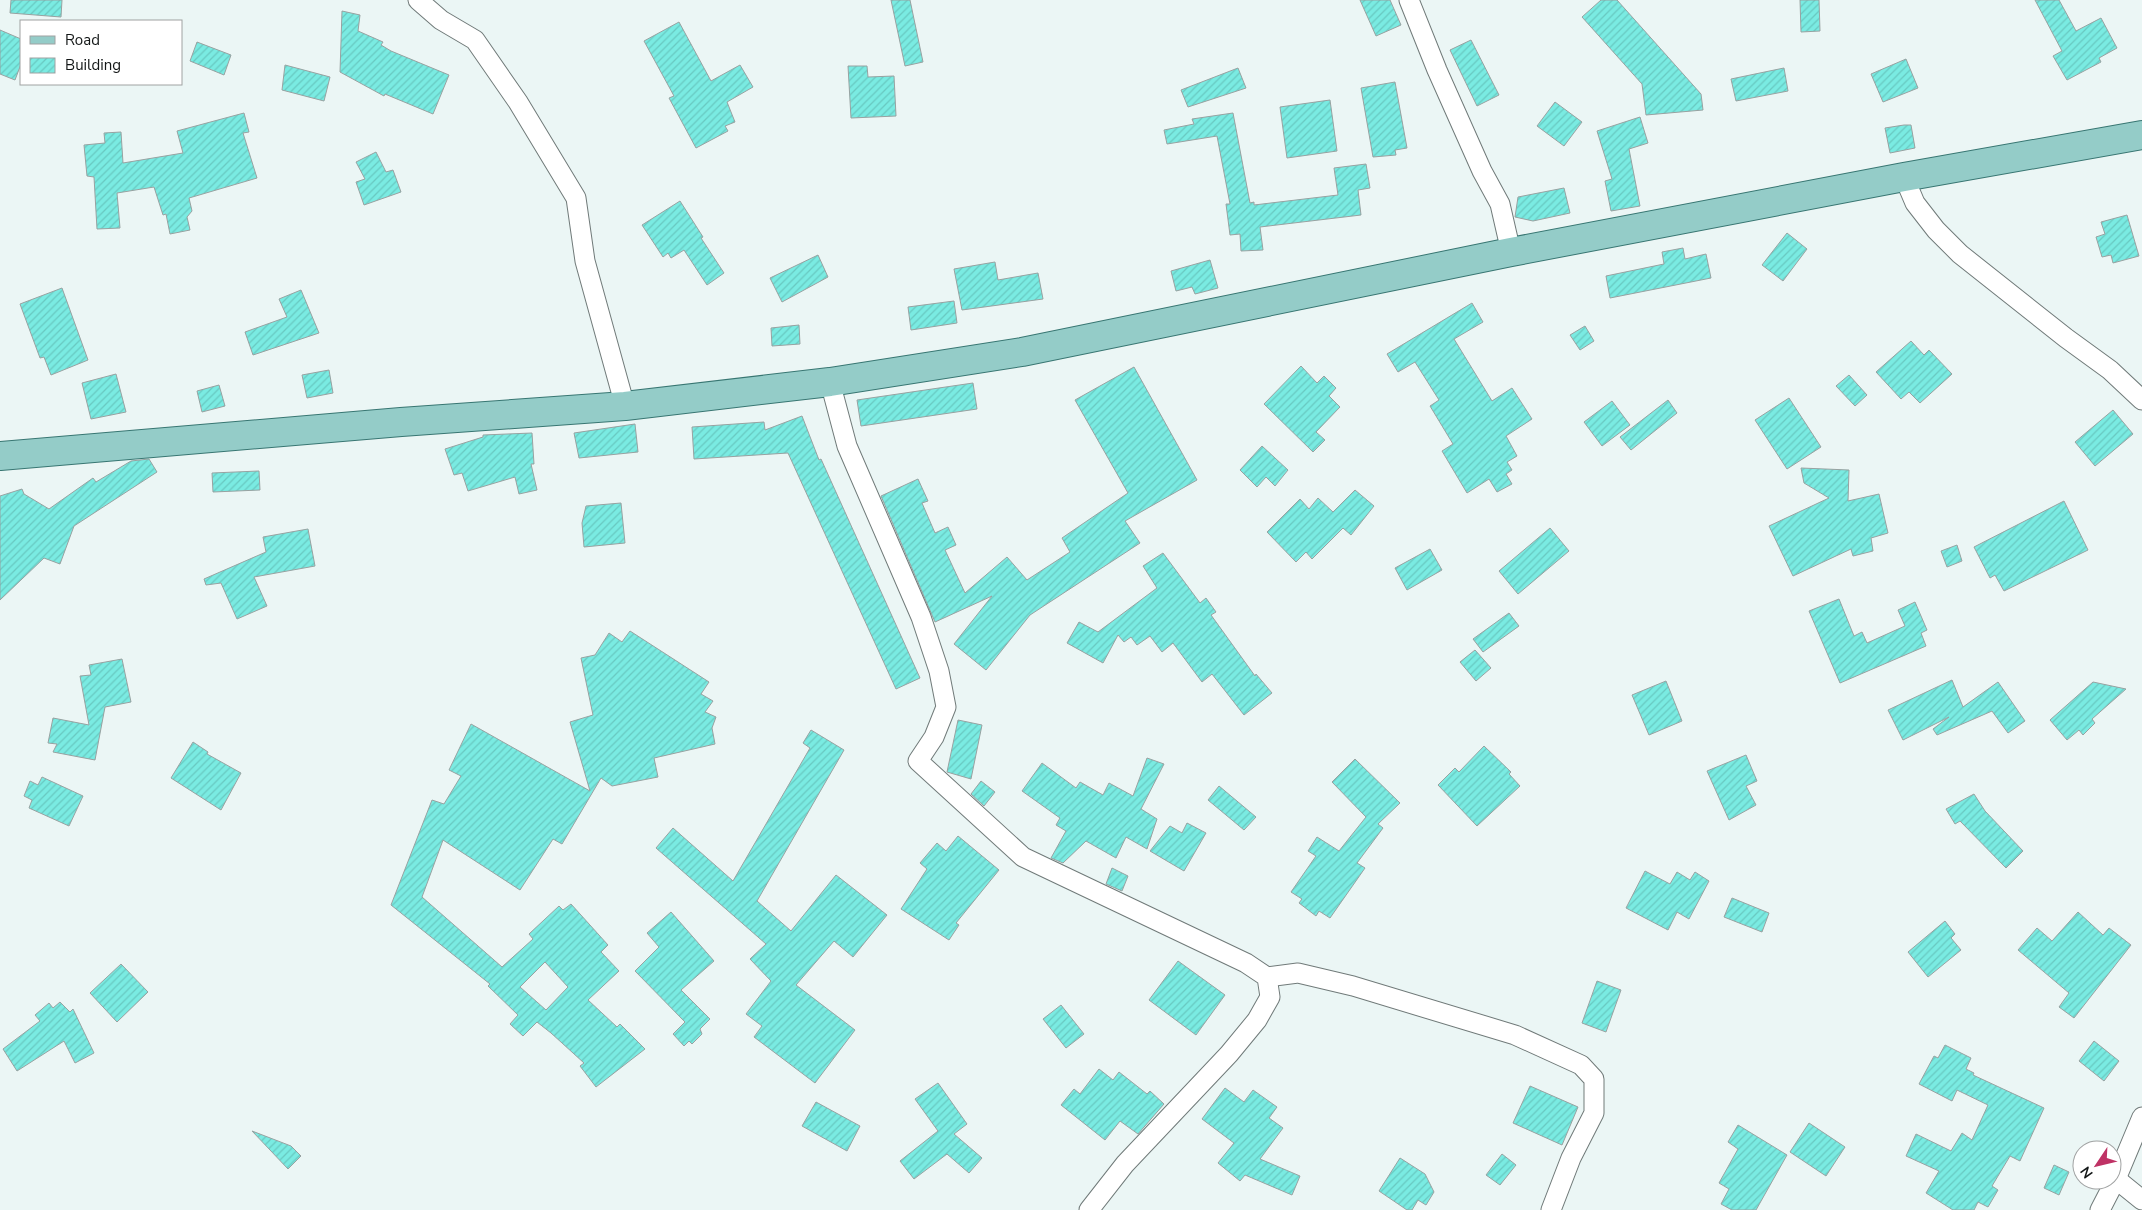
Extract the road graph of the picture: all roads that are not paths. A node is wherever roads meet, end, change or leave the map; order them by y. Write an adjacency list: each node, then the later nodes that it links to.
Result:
1 (418, 0): 8 (street)
2 (1409, 0): 5 (street)
3 (2142, 136): 4 (main road)
4 (1904, 177): 5 (main road); 7 (street)
5 (1511, 252): 6 (main road)
6 (830, 382): 8 (main road); 10 (street)
7 (2142, 400)
8 (625, 406): 9 (main road)
9 (0, 456)
10 (1268, 977): 16 (street); 17 (street)
11 (2142, 1117): 12 (street)
12 (2122, 1165)
13 (2122, 1184): 15 (street)
14 (2110, 1190): 18 (street)
15 (2142, 1200)
16 (1089, 1210)
17 (1551, 1210)
18 (2100, 1210)

